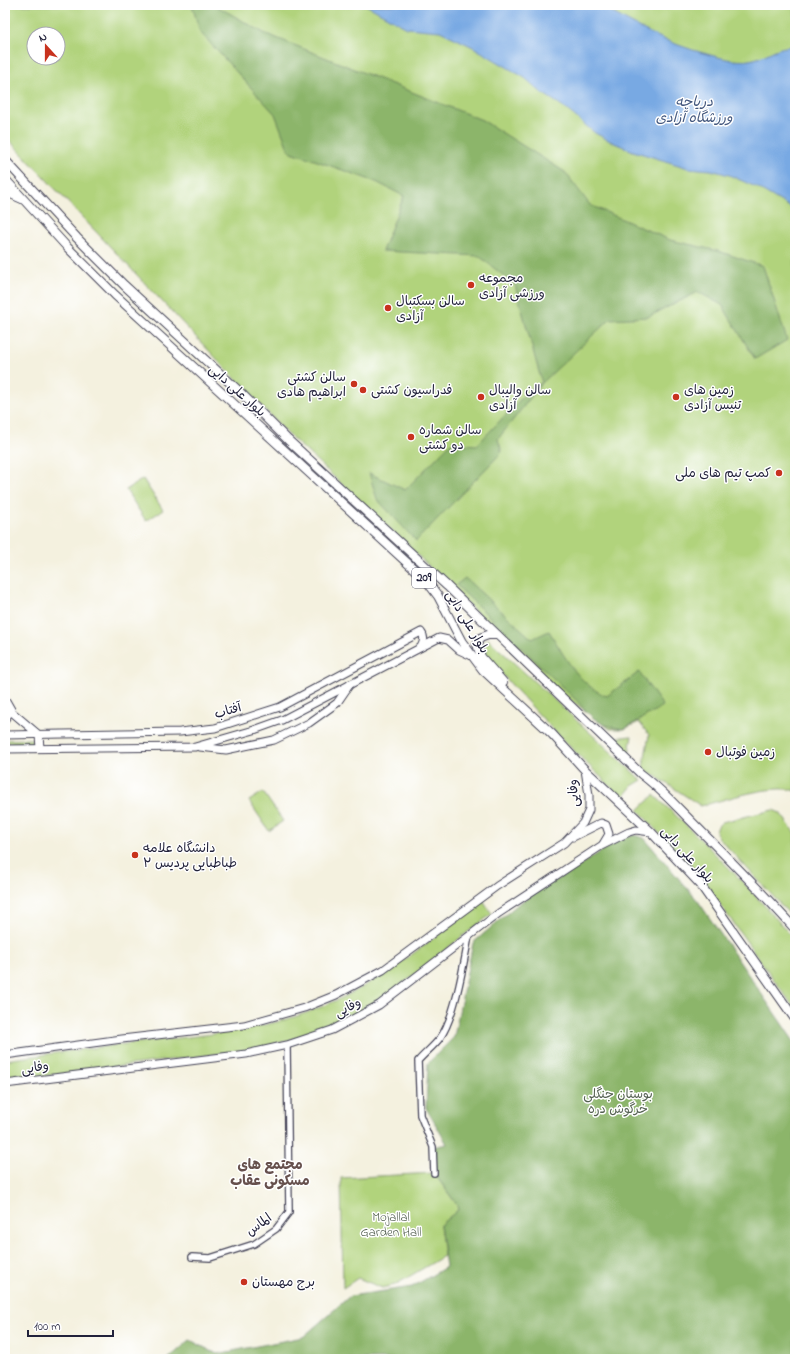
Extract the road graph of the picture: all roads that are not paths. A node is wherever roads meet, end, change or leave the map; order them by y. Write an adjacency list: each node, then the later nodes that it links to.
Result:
1 (5, 160): 5 (main road, بلوار علی دایی / 209)
2 (5, 179): 4 (main road, بلوار علی دایی / 209)
3 (5, 192): 4 (street)
4 (25, 200): 7 (main road, بلوار علی دایی / 209)
5 (497, 635): 10 (main road); 22 (main road, بلوار علی دایی / 209)
6 (421, 647): 7 (street, آفتاب); 8 (street, آفتاب); 14 (street, آفتاب)
7 (472, 656): 10 (main road, بلوار علی دایی / 209)
8 (351, 683): 15 (street, آفتاب); 15 (street)
9 (5, 699): 11 (street)
10 (519, 703): 18 (main road, بلوار علی دایی / 209)
11 (9, 708): 12 (street); 14 (street)
12 (5, 719)
13 (5, 735): 14 (street, آفتاب)
14 (39, 735): 16 (street)
15 (194, 747): 16 (street, آفتاب)
16 (40, 748): 17 (street, آفتاب)
17 (5, 749)
18 (585, 770): 19 (main road, بلوار علی دایی / 209); 20 (street, وفایی)
19 (651, 832): 21 (street, وفایی); 24 (main road, بلوار علی دایی / 209)
20 (564, 843): 21 (street); 26 (street, وفایی)
21 (601, 846): 23 (street, وفایی)
22 (795, 929)
23 (469, 936): 25 (street, وفایی); 28 (street)
24 (795, 1019)
25 (287, 1045): 27 (street, وفایی); 29 (street, الماس)
26 (5, 1055)
27 (5, 1084)
28 (434, 1173)
29 (192, 1257)

